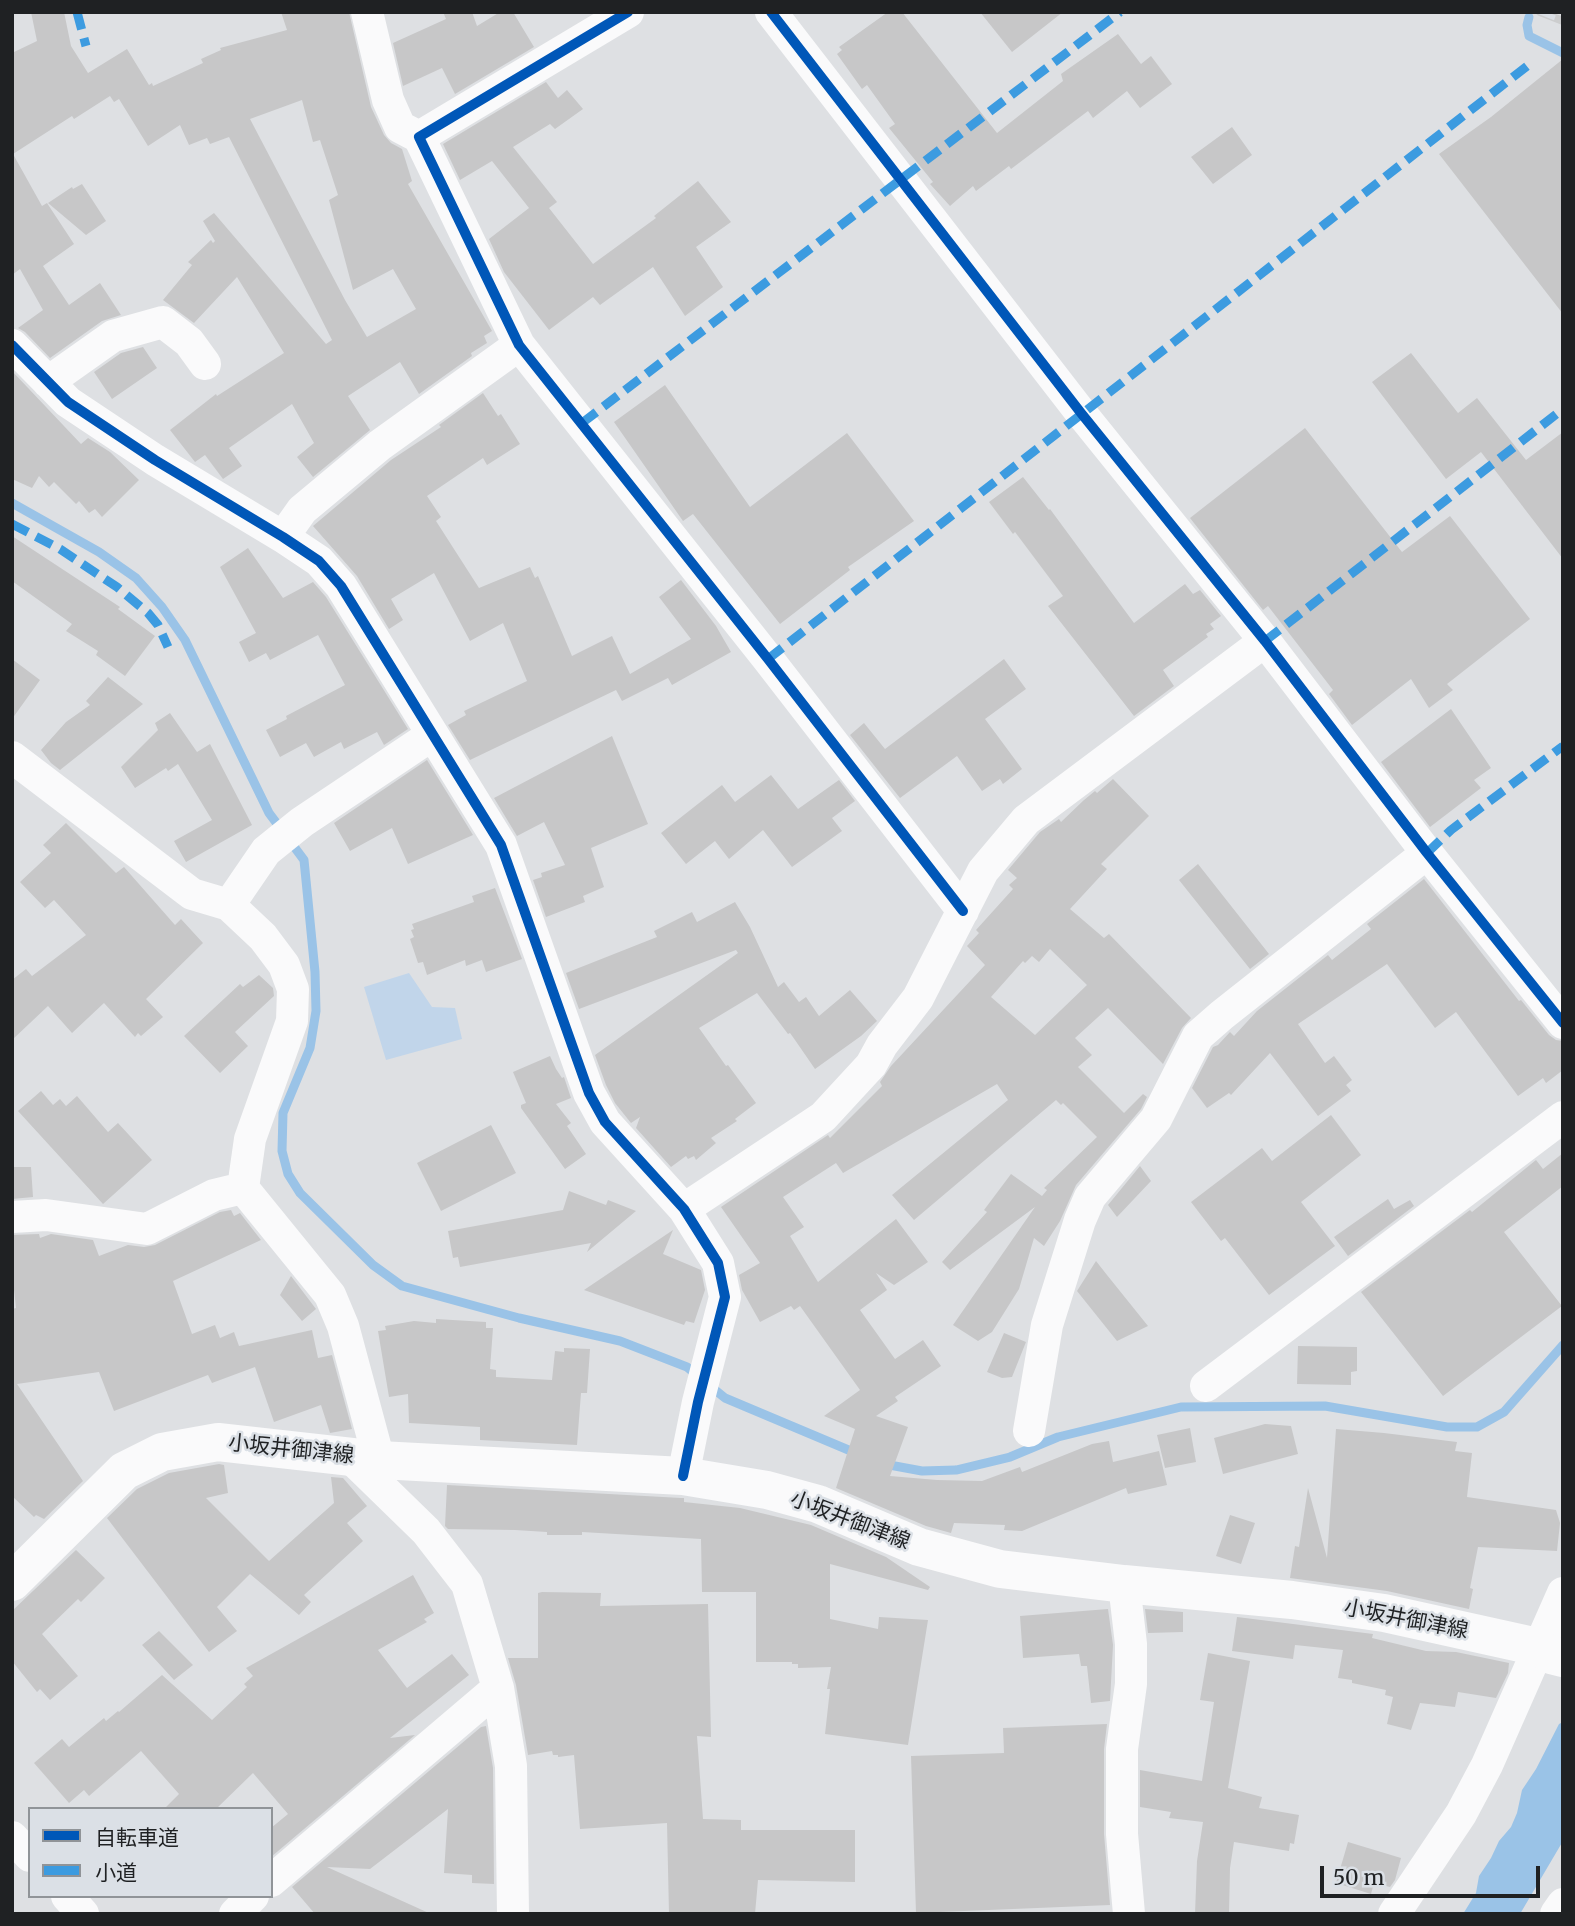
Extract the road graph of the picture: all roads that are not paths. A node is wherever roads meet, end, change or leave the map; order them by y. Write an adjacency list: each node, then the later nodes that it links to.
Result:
1 (367, 12): 4 (street)
2 (628, 12): 4 (street)
3 (771, 12): 10 (street)
4 (419, 137): 6 (street)
5 (12, 345): 8 (street)
6 (519, 345): 9 (street); 15 (street)
7 (205, 364): 8 (street)
8 (48, 382): 9 (street)
9 (283, 537): 11 (street)
10 (1265, 641): 13 (street); 15 (street)
11 (432, 735): 14 (street); 19 (street)
12 (12, 757): 14 (street)
13 (1427, 853): 16 (street); 22 (street)
14 (229, 905): 18 (street)
15 (962, 911): 19 (street)
16 (1563, 1023)
17 (1563, 1117): 21 (street)
18 (243, 1188): 20 (street); 23 (street)
19 (684, 1209): 24 (street)
20 (12, 1217)
21 (1206, 1386)
22 (1029, 1431)
23 (364, 1458): 24 (main road, 小坂井御津線); 25 (main road, 小坂井御津線); 29 (street)
24 (683, 1476): 26 (main road, 小坂井御津線)
25 (12, 1582)
26 (1124, 1584): 28 (main road, 小坂井御津線); 39 (street)
27 (1563, 1592): 28 (street)
28 (1551, 1653): 40 (street)
29 (498, 1688): 32 (street); 38 (street)
30 (12, 1838): 31 (street)
31 (28, 1854)
32 (273, 1879)
33 (68, 1898): 36 (street)
34 (251, 1898): 37 (street)
35 (1563, 1903): 41 (street)
36 (83, 1914)
37 (235, 1914)
38 (513, 1914)
39 (1129, 1914)
40 (1394, 1914)
41 (1556, 1914)

